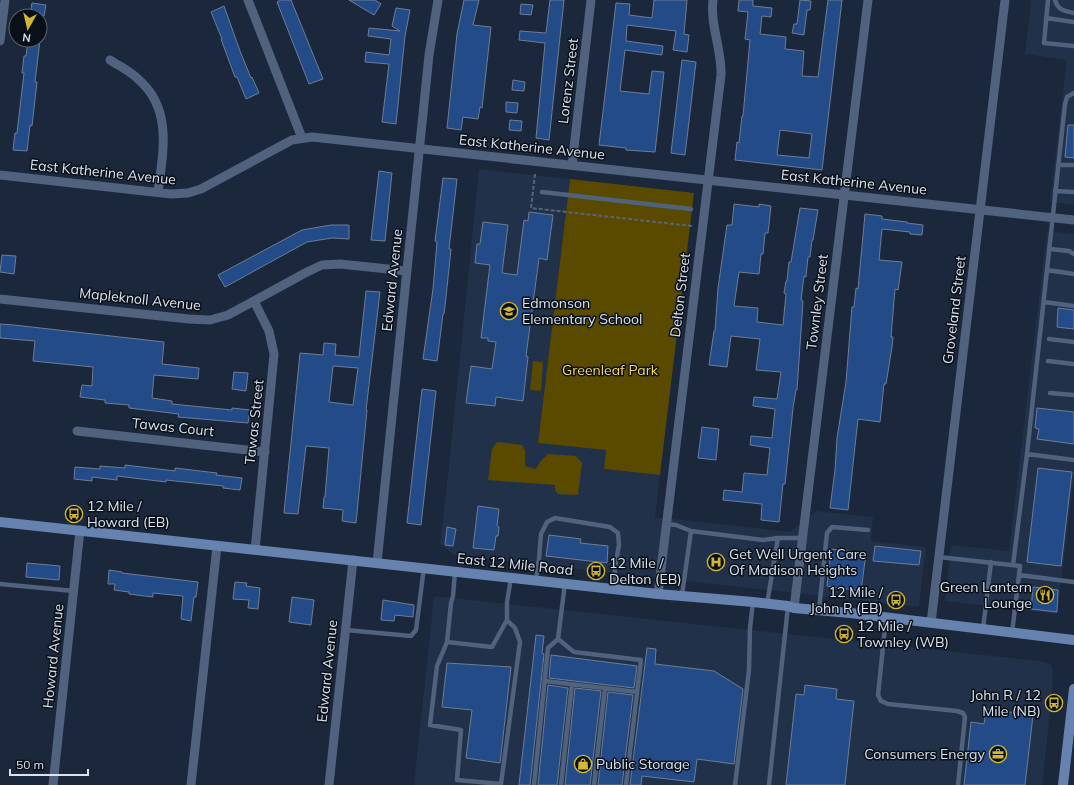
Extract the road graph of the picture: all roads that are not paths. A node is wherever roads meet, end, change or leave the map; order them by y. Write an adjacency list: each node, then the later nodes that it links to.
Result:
1 (4, 0): 13 (street)
2 (248, 0): 17 (street)
3 (438, 0): 18 (street, Edward Avenue)
4 (591, 0): 19 (street, Lorenz Street)
5 (713, 0): 23 (street, Delton Street)
6 (868, 0): 28 (street, Townley Street)
7 (1005, 0): 30 (street, Groveland Street)
8 (1048, 0): 11 (lane)
9 (1055, 0): 10 (lane)
10 (1074, 12)
11 (1046, 18): 12 (lane); 14 (lane)
12 (1074, 22)
13 (0, 41)
14 (1074, 46)
15 (110, 60): 25 (street)
16 (1074, 92): 20 (lane)
17 (302, 138): 18 (street, East Katherine Avenue); 25 (street, East Katherine Avenue)
18 (420, 149): 19 (street, East Katherine Avenue); 36 (street, Edward Avenue)
19 (572, 165): 23 (street, East Katherine Avenue)
20 (1058, 165): 21 (lane); 24 (lane)
21 (1074, 165)
22 (0, 175): 25 (street, East Katherine Avenue)
23 (708, 180): 28 (street, East Katherine Avenue); 53 (street, Delton Street)
24 (1055, 191): 27 (lane); 31 (lane)
25 (158, 192)
26 (542, 192): 29 (lane)
27 (1074, 192)
28 (844, 195): 30 (street, East Katherine Avenue); 58 (street, Townley Street)
29 (691, 209)
30 (981, 210): 31 (street, East Katherine Avenue); 61 (street, Groveland Street)
31 (1054, 218): 32 (street, East Katherine Avenue); 33 (lane)
32 (1074, 220)
33 (1050, 249): 34 (lane); 35 (lane)
34 (1074, 254)
35 (1047, 270): 37 (lane); 40 (lane)
36 (407, 271): 39 (street, Mapleknoll Avenue); 64 (street, Edward Avenue)
37 (1074, 274)
38 (0, 299): 39 (street, Mapleknoll Avenue)
39 (254, 301): 49 (street, Tawas Street)
40 (1044, 302): 41 (lane); 50 (lane)
41 (1074, 306)
42 (1049, 339): 43 (lane)
43 (1074, 342)
44 (1048, 361): 45 (lane)
45 (1074, 364)
46 (1050, 393): 47 (lane)
47 (1074, 395)
48 (77, 431): 49 (street, Tawas Court)
49 (265, 452): 60 (street, Tawas Street)
50 (1027, 454): 51 (lane); 65 (lane)
51 (1074, 460)
52 (0, 522): 54 (main road, East 12 Mile Road)
53 (666, 524): 56 (lane); 76 (street, Delton Street)
54 (80, 530): 59 (main road, East 12 Mile Road); 75 (street, Howard Avenue)
55 (868, 530): 81 (lane)
56 (690, 531): 57 (lane); 77 (lane)
57 (778, 538): 58 (lane); 79 (lane)
58 (802, 538): 80 (street, Townley Street)
59 (217, 546): 60 (main road, East 12 Mile Road); 97 (street)
60 (255, 550): 62 (main road, East 12 Mile Road)
61 (939, 557): 63 (lane); 84 (street, Groveland Street)
62 (353, 560): 64 (main road, East 12 Mile Road); 86 (street, Edward Avenue)
63 (991, 562): 65 (lane); 85 (lane)
64 (377, 563): 66 (main road, East 12 Mile Road)
65 (1013, 565): 68 (lane)
66 (424, 568): 67 (main road, East 12 Mile Road); 86 (lane)
67 (455, 571): 69 (main road, East 12 Mile Road); 90 (lane)
68 (1019, 575): 71 (lane); 87 (lane)
69 (511, 578): 70 (main road, East 12 Mile Road); 83 (lane)
70 (536, 580): 72 (main road, East 12 Mile Road); 74 (lane)
71 (1074, 582)
72 (565, 583): 74 (main road, East 12 Mile Road); 88 (lane)
73 (0, 584): 75 (lane)
74 (614, 588): 76 (main road, East 12 Mile Road)
75 (74, 591): 96 (street, Howard Avenue)
76 (658, 594): 77 (main road, East 12 Mile Road)
77 (682, 595): 78 (main road, East 12 Mile Road)
78 (753, 602): 79 (main road, East 12 Mile Road); 103 (lane)
79 (767, 604): 80 (main road, East 12 Mile Road)
80 (791, 607): 81 (main road, East 12 Mile Road); 104 (lane)
81 (819, 611): 82 (main road, East 12 Mile Road)
82 (886, 617): 84 (main road, East 12 Mile Road); 105 (lane)
83 (507, 620): 90 (lane); 90 (lane)
84 (931, 623): 85 (main road, East 12 Mile Road)
85 (983, 629): 87 (main road, East 12 Mile Road)
86 (346, 630): 98 (street, Edward Avenue)
87 (1012, 633): 89 (main road, East 12 Mile Road)
88 (558, 638): 91 (lane); 95 (lane)
89 (1074, 640)
90 (447, 642)
91 (545, 681): 92 (lane); 99 (lane)
92 (572, 684): 93 (lane); 100 (lane)
93 (604, 688): 95 (lane); 101 (lane)
94 (1074, 689): 106 (main road)
95 (637, 692): 102 (lane)
96 (53, 785)
97 (191, 785)
98 (329, 785)
99 (534, 785)
100 (561, 785)
101 (594, 785)
102 (626, 785)
103 (735, 785)
104 (769, 785)
105 (958, 785)
106 (1063, 785)

